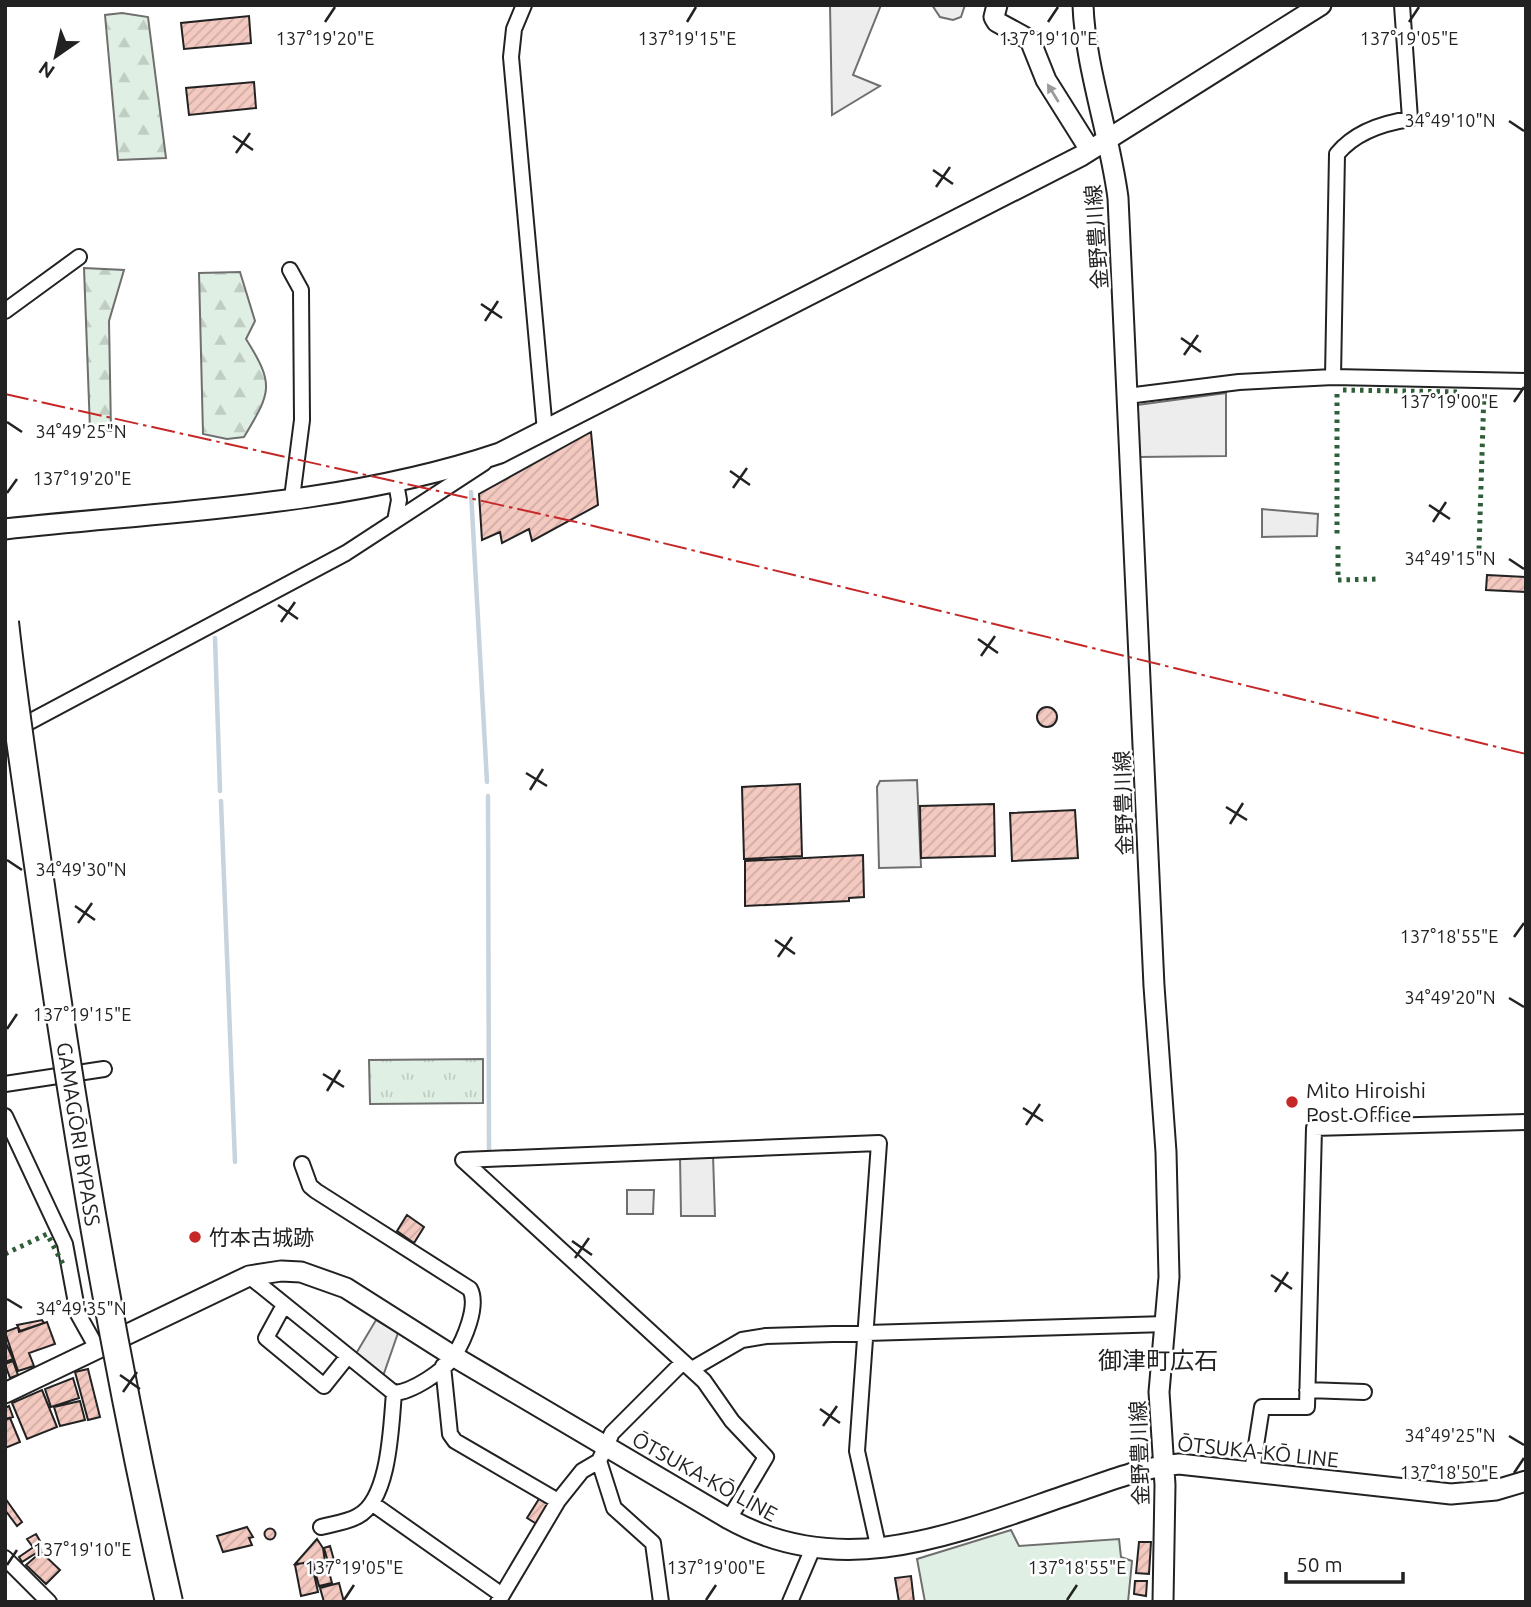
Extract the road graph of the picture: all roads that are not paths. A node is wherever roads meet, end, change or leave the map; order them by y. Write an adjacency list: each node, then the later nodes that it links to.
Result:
1 (524, 5): 14 (street)
2 (998, 5): 7 (main road, one-way to 2)
3 (1083, 5): 6 (main road, 金野豊川線)
4 (1321, 5): 6 (main road)
5 (1402, 5): 11 (street)
6 (1109, 139): 7 (main road); 13 (main road, 金野豊川線)
7 (1090, 150): 14 (main road)
8 (79, 257): 10 (street)
9 (290, 270): 17 (street)
10 (5, 311)
11 (1333, 377): 12 (street); 13 (street)
12 (1526, 381)
13 (1127, 396): 30 (main road, 金野豊川線)
14 (545, 431): 15 (main road)
15 (500, 453): 16 (main road); 18 (street)
16 (396, 483): 17 (main road); 18 (street)
17 (292, 498): 19 (main road)
18 (394, 520): 22 (street)
19 (5, 529)
20 (5, 622): 54 (highway, GAMAGŌRI BYPASS, bridge)
21 (5, 682): 53 (highway)
22 (5, 735)
23 (104, 1069): 24 (street)
24 (5, 1084)
25 (5, 1116): 32 (street)
26 (1526, 1122): 36 (street)
27 (302, 1164): 34 (street)
28 (249, 1276): 29 (street); 32 (main road, ŌTSUKA-KŌ LINE); 34 (main road, ŌTSUKA-KŌ LINE)
29 (284, 1305): 33 (street); 33 (street)
30 (1166, 1324): 31 (street); 41 (main road, 金野豊川線)
31 (865, 1333): 35 (street); 35 (street); 49 (street)
32 (97, 1348): 38 (main road, ŌTSUKA-KŌ LINE)
33 (348, 1356): 39 (street)
34 (448, 1361): 39 (street); 40 (main road, ŌTSUKA-KŌ LINE); 44 (street)
35 (687, 1366): 40 (street); 46 (street)
36 (1307, 1390): 37 (street); 42 (street)
37 (1364, 1392)
38 (5, 1393)
39 (394, 1393): 45 (street)
40 (602, 1453): 44 (street); 46 (main road, ŌTSUKA-KŌ LINE); 55 (street)
41 (1162, 1465): 42 (main road, ŌTSUKA-KŌ LINE); 49 (main road, ŌTSUKA-KŌ LINE); 57 (main road, 金野豊川線)
42 (1252, 1471): 43 (main road, ŌTSUKA-KŌ LINE)
43 (1526, 1481)
44 (558, 1501): 51 (street)
45 (373, 1504): 47 (street); 51 (street)
46 (729, 1519): 48 (main road, ŌTSUKA-KŌ LINE)
47 (321, 1527)
48 (813, 1548): 49 (main road, ŌTSUKA-KŌ LINE); 56 (street)
49 (879, 1550)
50 (5, 1559): 52 (street)
51 (500, 1599)
52 (49, 1602)
53 (160, 1602)
54 (169, 1602)
55 (661, 1602)
56 (790, 1602)
57 (1163, 1602)

